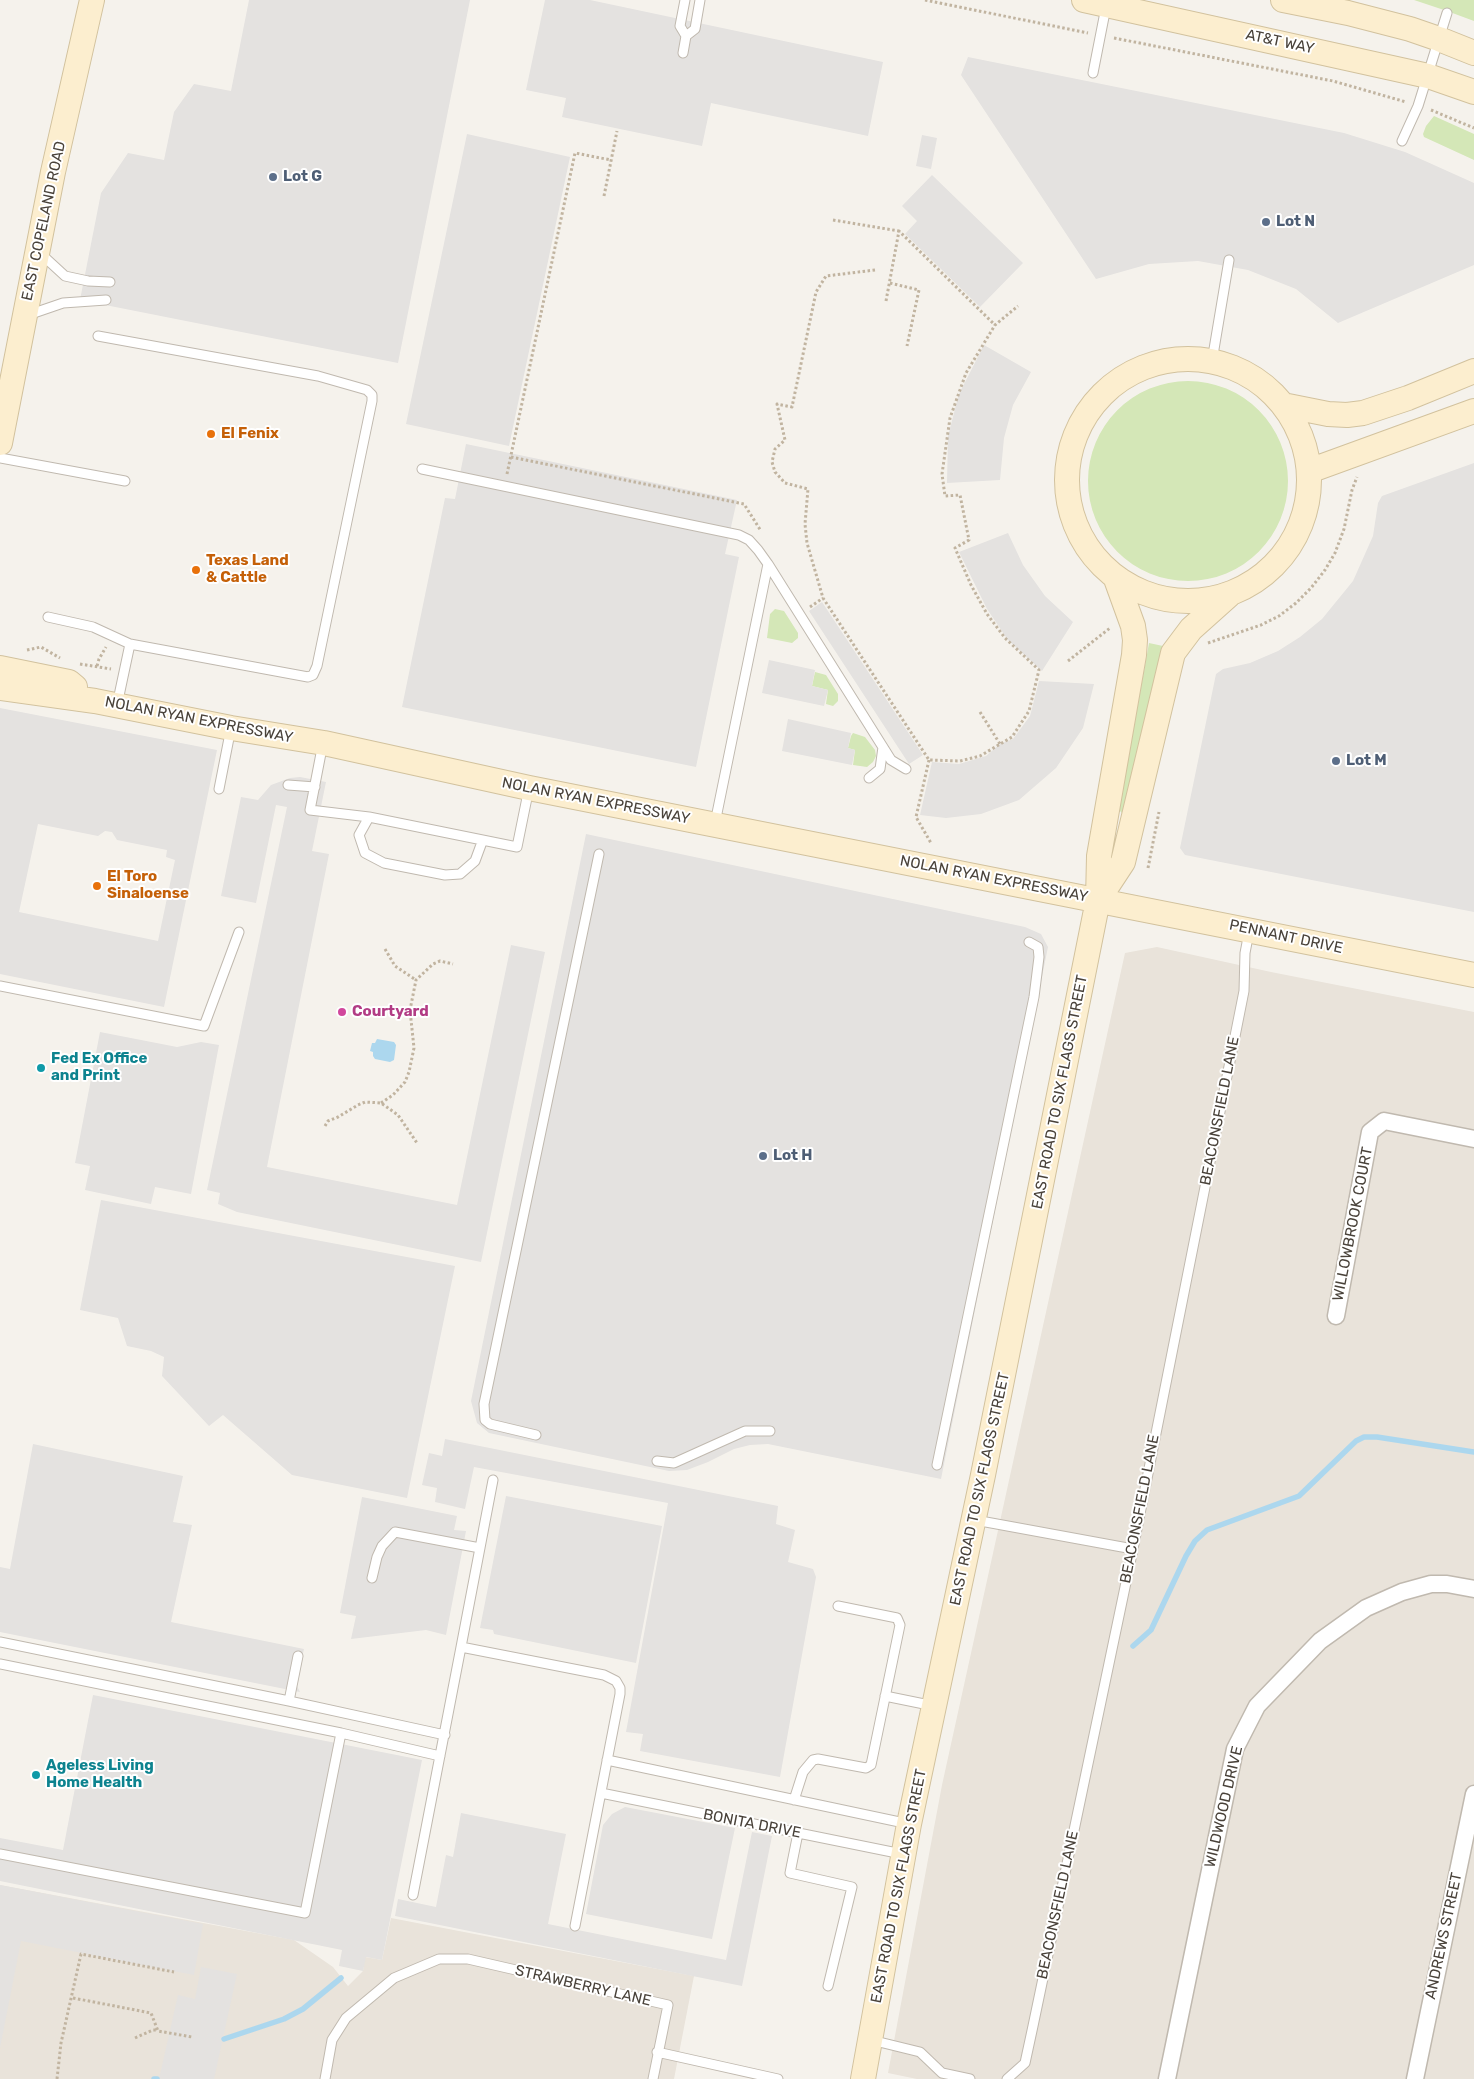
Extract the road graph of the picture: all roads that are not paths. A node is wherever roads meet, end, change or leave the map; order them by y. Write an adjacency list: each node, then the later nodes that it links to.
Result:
1 (92, 0): 15 (street, EAST COPELAND ROAD)
2 (685, 0): 7 (lane)
3 (700, 0): 7 (lane)
4 (1283, 0): 8 (street)
5 (1099, 2): 11 (lane); 12 (street, AT&T WAY)
6 (1447, 13): 8 (lane)
7 (686, 36): 9 (lane)
8 (1440, 38): 10 (street); 12 (lane)
9 (683, 52)
10 (1474, 53)
11 (1093, 73)
12 (1428, 76): 13 (street, AT&T WAY); 14 (lane)
13 (1474, 92)
14 (1402, 140)
15 (38, 250): 17 (lane); 19 (street, EAST COPELAND ROAD)
16 (1229, 260): 21 (lane)
17 (110, 282)
18 (106, 300): 19 (lane)
19 (25, 316): 25 (street, EAST COPELAND ROAD)
20 (98, 336): 34 (lane)
21 (1212, 361): 23 (street); 31 (street)
22 (1474, 371): 23 (street)
23 (1283, 404): 28 (street)
24 (1474, 411): 28 (street)
25 (0, 443)
26 (0, 458): 29 (lane)
27 (422, 469): 30 (lane)
28 (1309, 470): 32 (street)
29 (124, 481)
30 (768, 564): 41 (lane); 49 (lane)
31 (1116, 578): 32 (street); 52 (street, EAST ROAD TO SIX FLAGS STREET)
32 (1229, 595): 52 (street, EAST ROAD TO SIX FLAGS STREET)
33 (48, 617): 34 (lane)
34 (130, 644): 38 (lane)
35 (0, 668): 37 (street, NOLAN RYAN EXPRESSWAY)
36 (0, 688): 37 (street, NOLAN RYAN EXPRESSWAY)
37 (94, 701): 38 (street, NOLAN RYAN EXPRESSWAY)
38 (117, 706): 39 (street, NOLAN RYAN EXPRESSWAY)
39 (231, 728): 40 (street, NOLAN RYAN EXPRESSWAY); 47 (lane)
40 (324, 743): 45 (lane); 46 (street, NOLAN RYAN EXPRESSWAY)
41 (883, 747): 42 (lane); 43 (lane)
42 (906, 769)
43 (869, 778)
44 (288, 785): 45 (lane)
45 (315, 787): 48 (lane)
46 (529, 788): 49 (street, NOLAN RYAN EXPRESSWAY); 50 (lane)
47 (220, 789)
48 (369, 817): 50 (lane); 50 (lane)
49 (714, 824): 52 (street, NOLAN RYAN EXPRESSWAY)
50 (482, 842)
51 (599, 854): 61 (lane)
52 (1098, 900): 53 (street, PENNANT DRIVE); 65 (street, EAST ROAD TO SIX FLAGS STREET)
53 (1250, 929): 56 (street, PENNANT DRIVE); 67 (lane, BEACONSFIELD LANE)
54 (239, 932): 57 (lane)
55 (1029, 942): 63 (lane)
56 (1474, 974)
57 (0, 986)
58 (1474, 1139): 59 (street, WILLOWBROOK COURT)
59 (1336, 1316)
60 (770, 1431): 62 (lane)
61 (536, 1435)
62 (657, 1461)
63 (937, 1465)
64 (493, 1480): 66 (lane)
65 (974, 1519): 67 (lane); 77 (street, EAST ROAD TO SIX FLAGS STREET)
66 (480, 1548): 68 (lane); 72 (lane)
67 (1132, 1548): 99 (lane, BEACONSFIELD LANE)
68 (372, 1578)
69 (1474, 1589): 100 (street, WILDWOOD DRIVE)
70 (838, 1606): 75 (lane)
71 (0, 1642): 76 (lane)
72 (461, 1648): 79 (lane); 81 (lane)
73 (298, 1656): 76 (lane)
74 (0, 1664): 78 (lane)
75 (885, 1696): 77 (lane); 84 (lane)
76 (289, 1701): 79 (lane)
77 (934, 1706): 85 (street, EAST ROAD TO SIX FLAGS STREET)
78 (341, 1733): 80 (lane); 87 (lane)
79 (445, 1735): 80 (lane)
80 (440, 1756): 89 (lane)
81 (608, 1760): 82 (lane); 84 (lane)
82 (601, 1793): 86 (lane, BONITA DRIVE); 90 (lane)
83 (1474, 1794): 101 (street, ANDREWS STREET)
84 (794, 1800): 85 (lane)
85 (909, 1824): 88 (street, EAST ROAD TO SIX FLAGS STREET)
86 (798, 1833): 88 (lane, BONITA DRIVE); 91 (lane)
87 (0, 1854)
88 (904, 1855): 92 (street, EAST ROAD TO SIX FLAGS STREET)
89 (413, 1895)
90 (575, 1926)
91 (828, 1986)
92 (870, 2040): 97 (street, EAST ROAD TO SIX FLAGS STREET); 98 (lane)
93 (657, 2052): 94 (lane, STRAWBERRY LANE); 95 (lane, STRAWBERRY LANE); 96 (lane)
94 (325, 2079)
95 (653, 2079)
96 (778, 2079)
97 (863, 2079)
98 (970, 2079)
99 (1008, 2079)
100 (1167, 2079)
101 (1415, 2079)

